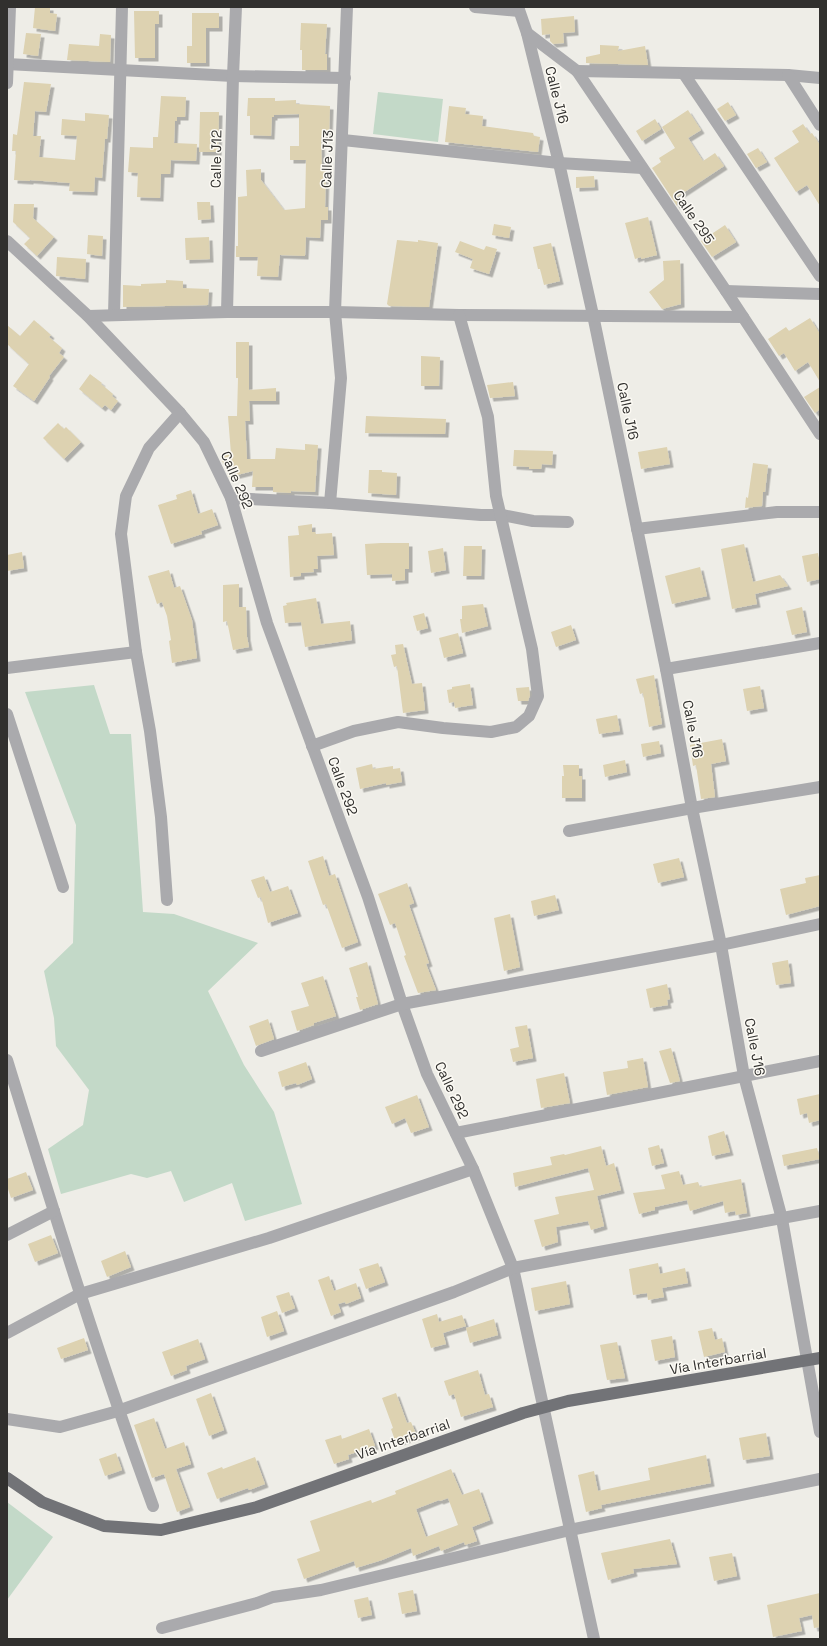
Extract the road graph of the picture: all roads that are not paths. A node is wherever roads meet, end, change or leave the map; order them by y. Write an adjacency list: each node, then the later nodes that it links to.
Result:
1 (10, 7): 8 (street)
2 (122, 7): 9 (street)
3 (236, 7): 13 (street, Calle J12)
4 (347, 7): 14 (street, Calle J13)
5 (475, 7): 6 (street)
6 (518, 9): 7 (street, Calle J16)
7 (527, 33): 10 (street, Calle 295); 19 (street, Calle J16)
8 (8, 64): 9 (street); 16 (street)
9 (122, 70): 13 (street); 27 (street)
10 (576, 71): 11 (street); 20 (street, Calle 295)
11 (684, 74): 12 (street); 22 (street)
12 (788, 75): 15 (street); 17 (street)
13 (232, 76): 14 (street); 25 (street, Calle J12)
14 (345, 78): 18 (street, Calle J13)
15 (820, 78)
16 (7, 83)
17 (820, 125)
18 (343, 140): 19 (street); 26 (street, Calle J13)
19 (559, 163): 20 (street); 29 (street, Calle J16)
20 (642, 168): 23 (street, Calle 295)
21 (7, 241): 30 (street, Calle 292)
22 (820, 276)
23 (726, 291): 24 (street); 31 (street, Calle 295)
24 (820, 294)
25 (227, 312): 26 (street); 27 (street)
26 (335, 312): 28 (street); 35 (street, Calle J13)
27 (114, 315): 30 (street)
28 (459, 315): 29 (street); 37 (street)
29 (593, 315): 31 (street); 39 (street, Calle J16)
30 (88, 316): 32 (street, Calle 292)
31 (743, 317): 33 (street, Calle 295)
32 (180, 414): 34 (street, Calle 292); 41 (street)
33 (820, 434)
34 (231, 498): 35 (street); 45 (street, Calle 292)
35 (330, 503): 37 (street)
36 (820, 512): 39 (street)
37 (502, 515): 38 (street); 45 (street)
38 (568, 522)
39 (637, 529): 43 (street, Calle J16)
40 (820, 643): 43 (street)
41 (136, 652): 42 (street); 50 (street)
42 (7, 668)
43 (666, 668): 47 (street, Calle J16)
44 (7, 714): 49 (street)
45 (312, 746): 53 (street, Calle 292)
46 (820, 787): 47 (street)
47 (692, 808): 48 (street); 52 (street, Calle J16)
48 (568, 831)
49 (63, 887)
50 (167, 900)
51 (820, 924): 52 (street)
52 (720, 945): 53 (street); 57 (street, Calle J16)
53 (402, 1004): 54 (street); 58 (street, Calle 292)
54 (261, 1051)
55 (7, 1060): 60 (street)
56 (820, 1061): 57 (street)
57 (744, 1076): 58 (street); 62 (street, Calle J16)
58 (456, 1133): 59 (street, Calle 292)
59 (473, 1169): 64 (street, Calle 292); 65 (street)
60 (54, 1211): 63 (street); 65 (street)
61 (820, 1211): 62 (street)
62 (782, 1219): 64 (street); 68 (street, Calle J16)
63 (7, 1235)
64 (513, 1268): 69 (street, Calle 292); 70 (street)
65 (80, 1294): 66 (street); 70 (street)
66 (7, 1333)
67 (820, 1358): 68 (main road, Vía Interbarrial)
68 (807, 1361): 69 (main road, Vía Interbarrial); 72 (street, Calle J16)
69 (543, 1407): 73 (main road, Vía Interbarrial); 76 (street, Calle 292)
70 (118, 1411): 71 (street); 75 (street)
71 (7, 1419)
72 (820, 1432)
73 (7, 1478)
74 (820, 1479): 76 (street)
75 (153, 1506)
76 (570, 1530): 77 (street); 78 (street, Calle 292)
77 (162, 1628)
78 (594, 1639)

